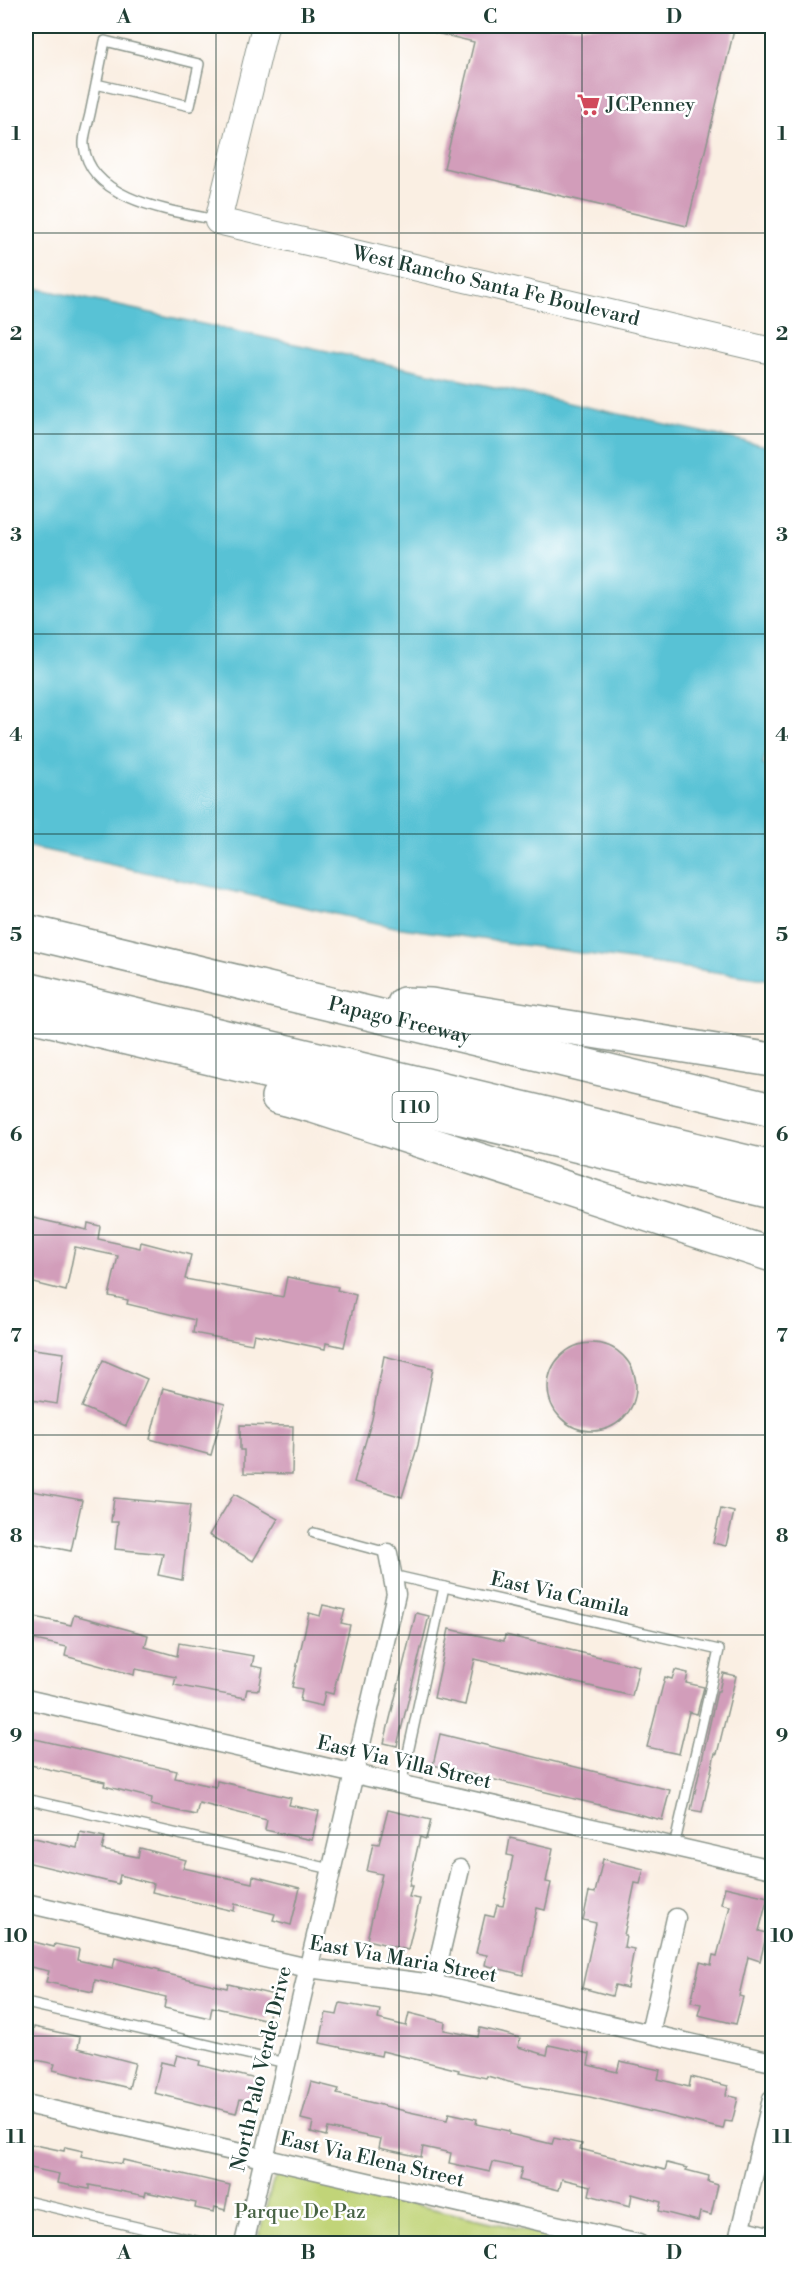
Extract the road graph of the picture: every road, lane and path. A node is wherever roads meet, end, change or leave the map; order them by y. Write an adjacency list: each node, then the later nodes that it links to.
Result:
1 (265, 26): 3 (street)
2 (96, 84): 2 (lane); 3 (lane)
3 (218, 221): 4 (street, West Rancho Santa Fe Boulevard)
4 (772, 351)
5 (26, 931): 7 (highway, Papago Freeway)
6 (26, 989): 12 (highway)
7 (310, 999): 10 (highway); 11 (highway, Papago Freeway)
8 (26, 1014): 9 (highway, I 10)
9 (57, 1021): 13 (highway, I 10); 14 (highway)
10 (772, 1060)
11 (772, 1110)
12 (772, 1168)
13 (772, 1192)
14 (772, 1255)
15 (314, 1533): 16 (lane)
16 (388, 1553): 17 (street, North Palo Verde Drive)
17 (392, 1575): 18 (lane, East Via Camila); 20 (street, North Palo Verde Drive)
18 (444, 1587): 21 (lane); 23 (lane, East Via Camila)
19 (26, 1699): 20 (street, East Via Villa Street)
20 (354, 1774): 21 (street, East Via Villa Street); 24 (street, North Palo Verde Drive)
21 (401, 1785): 23 (street, East Via Villa Street)
22 (26, 1799): 24 (lane)
23 (674, 1847): 26 (street, East Via Villa Street)
24 (332, 1869): 29 (street, North Palo Verde Drive)
25 (460, 1869): 30 (street)
26 (772, 1869)
27 (26, 1902): 29 (street, East Via Maria Street)
28 (676, 1918): 32 (street)
29 (308, 1968): 30 (street, East Via Maria Street); 34 (street, North Palo Verde Drive)
30 (434, 1984): 32 (street, East Via Maria Street)
31 (26, 2003): 34 (lane)
32 (650, 2032): 33 (street, East Via Maria Street)
33 (772, 2061)
34 (286, 2063): 37 (street, North Palo Verde Drive)
35 (772, 2100): 39 (street)
36 (26, 2104): 37 (street, East Via Elena Street)
37 (264, 2159): 42 (street, North Palo Verde Drive); 43 (street, East Via Elena Street)
38 (26, 2201): 41 (lane)
39 (739, 2236): 40 (street)
40 (772, 2237)
41 (209, 2244)
42 (244, 2244)
43 (639, 2244)

